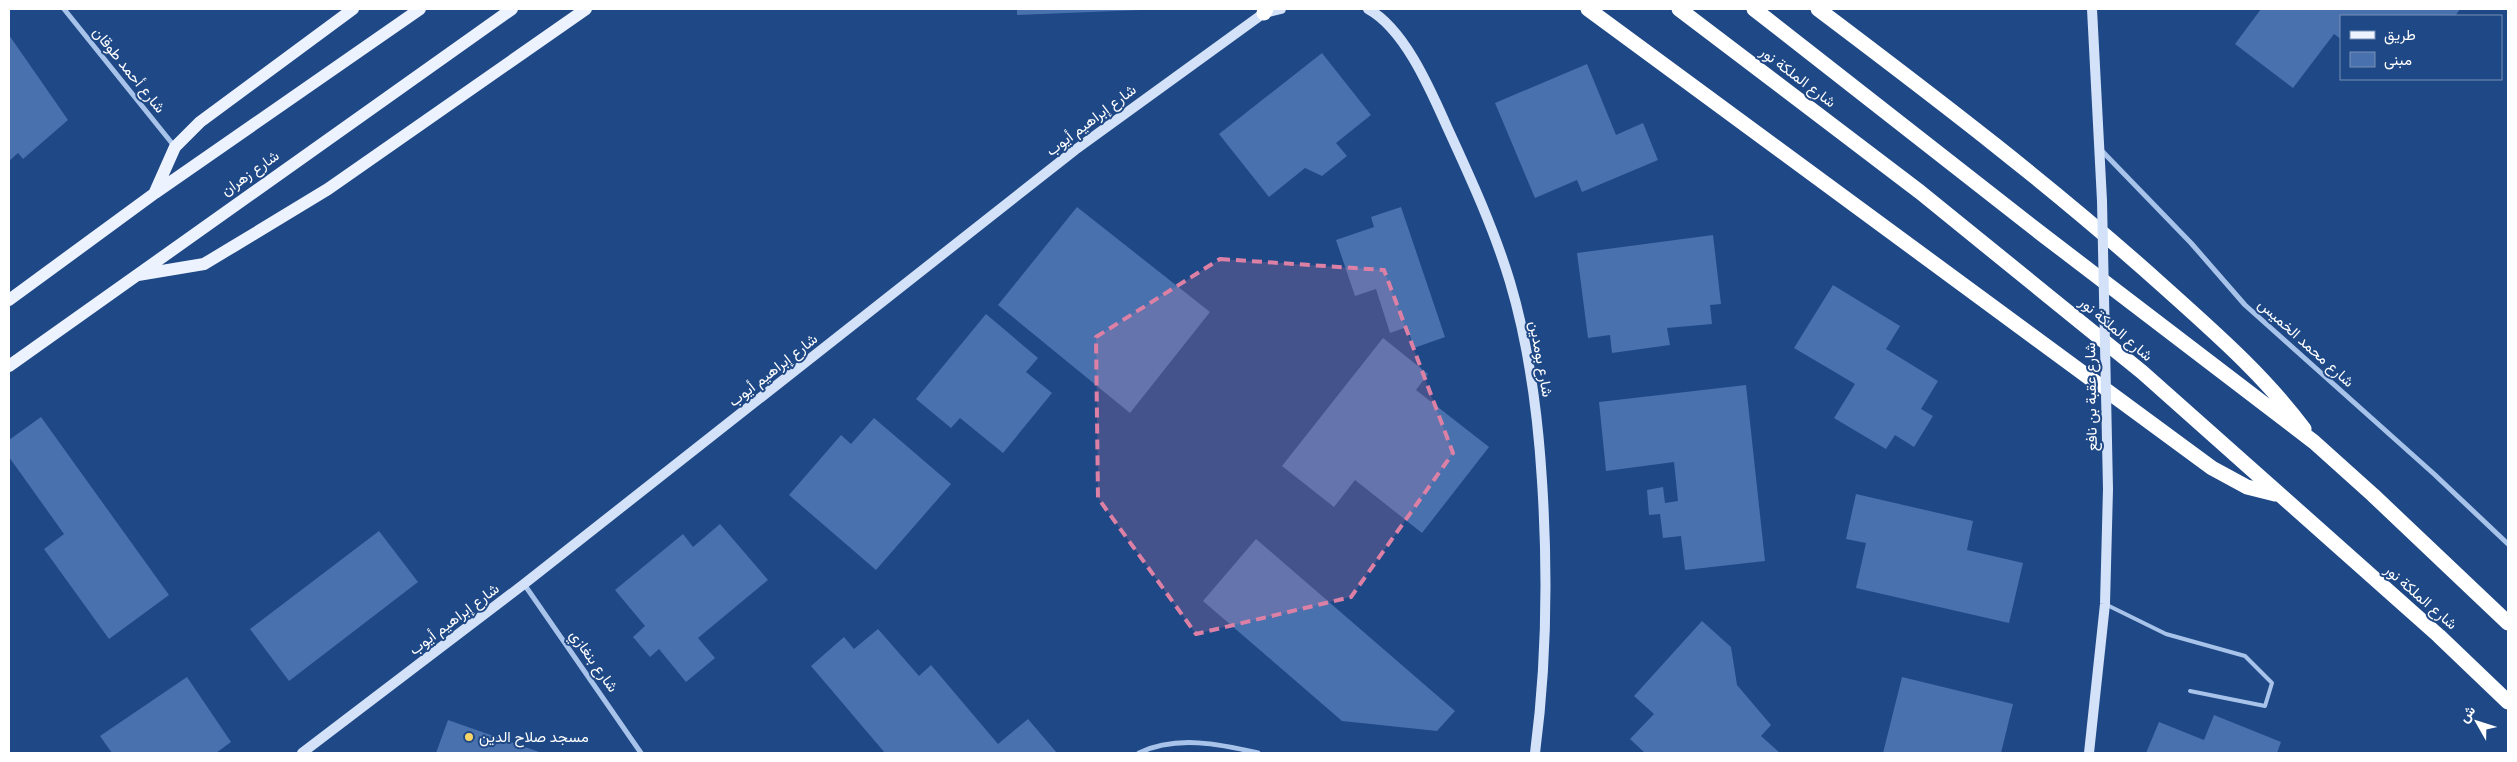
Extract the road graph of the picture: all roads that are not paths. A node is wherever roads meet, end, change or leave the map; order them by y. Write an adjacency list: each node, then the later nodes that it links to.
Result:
1 (64, 9): 14 (street, شارع أحمد طوقان)
2 (353, 9): 14 (main road)
3 (420, 9): 16 (main road)
4 (512, 9): 17 (main road, شارع زهران)
5 (586, 9): 17 (main road)
6 (1281, 9): 13 (street)
7 (1368, 9): 32 (street, شارع بومدين)
8 (1588, 9): 21 (highway)
9 (1679, 9): 21 (highway, شارع الملكة نور)
10 (1754, 9): 20 (highway, شارع الملكة نور)
11 (1818, 9): 20 (highway)
12 (2092, 9): 15 (street, شارع عقبة بن نافع)
13 (1265, 11): 23 (street, شارع إبراهيم أيوب)
14 (175, 147): 16 (main road)
15 (2100, 148): 22 (street, شارع محمد الخميس); 24 (street, شارع عقبة بن نافع, bridge)
16 (155, 193): 18 (main road)
17 (135, 275): 19 (main road, شارع زهران)
18 (9, 300)
19 (9, 366)
20 (2314, 442): 25 (highway, شارع الملكة نور)
21 (2278, 495): 27 (highway, شارع الملكة نور)
22 (2508, 544)
23 (524, 584): 28 (street, شارع إبراهيم أيوب); 29 (street, شارع بنغازي)
24 (2106, 604): 26 (lane); 33 (street, شارع عقبة بن نافع)
25 (2508, 623)
26 (2190, 691)
27 (2508, 702)
28 (302, 753)
29 (641, 753)
30 (1139, 753): 31 (street)
31 (1258, 753)
32 (1534, 753)
33 (2090, 753)

